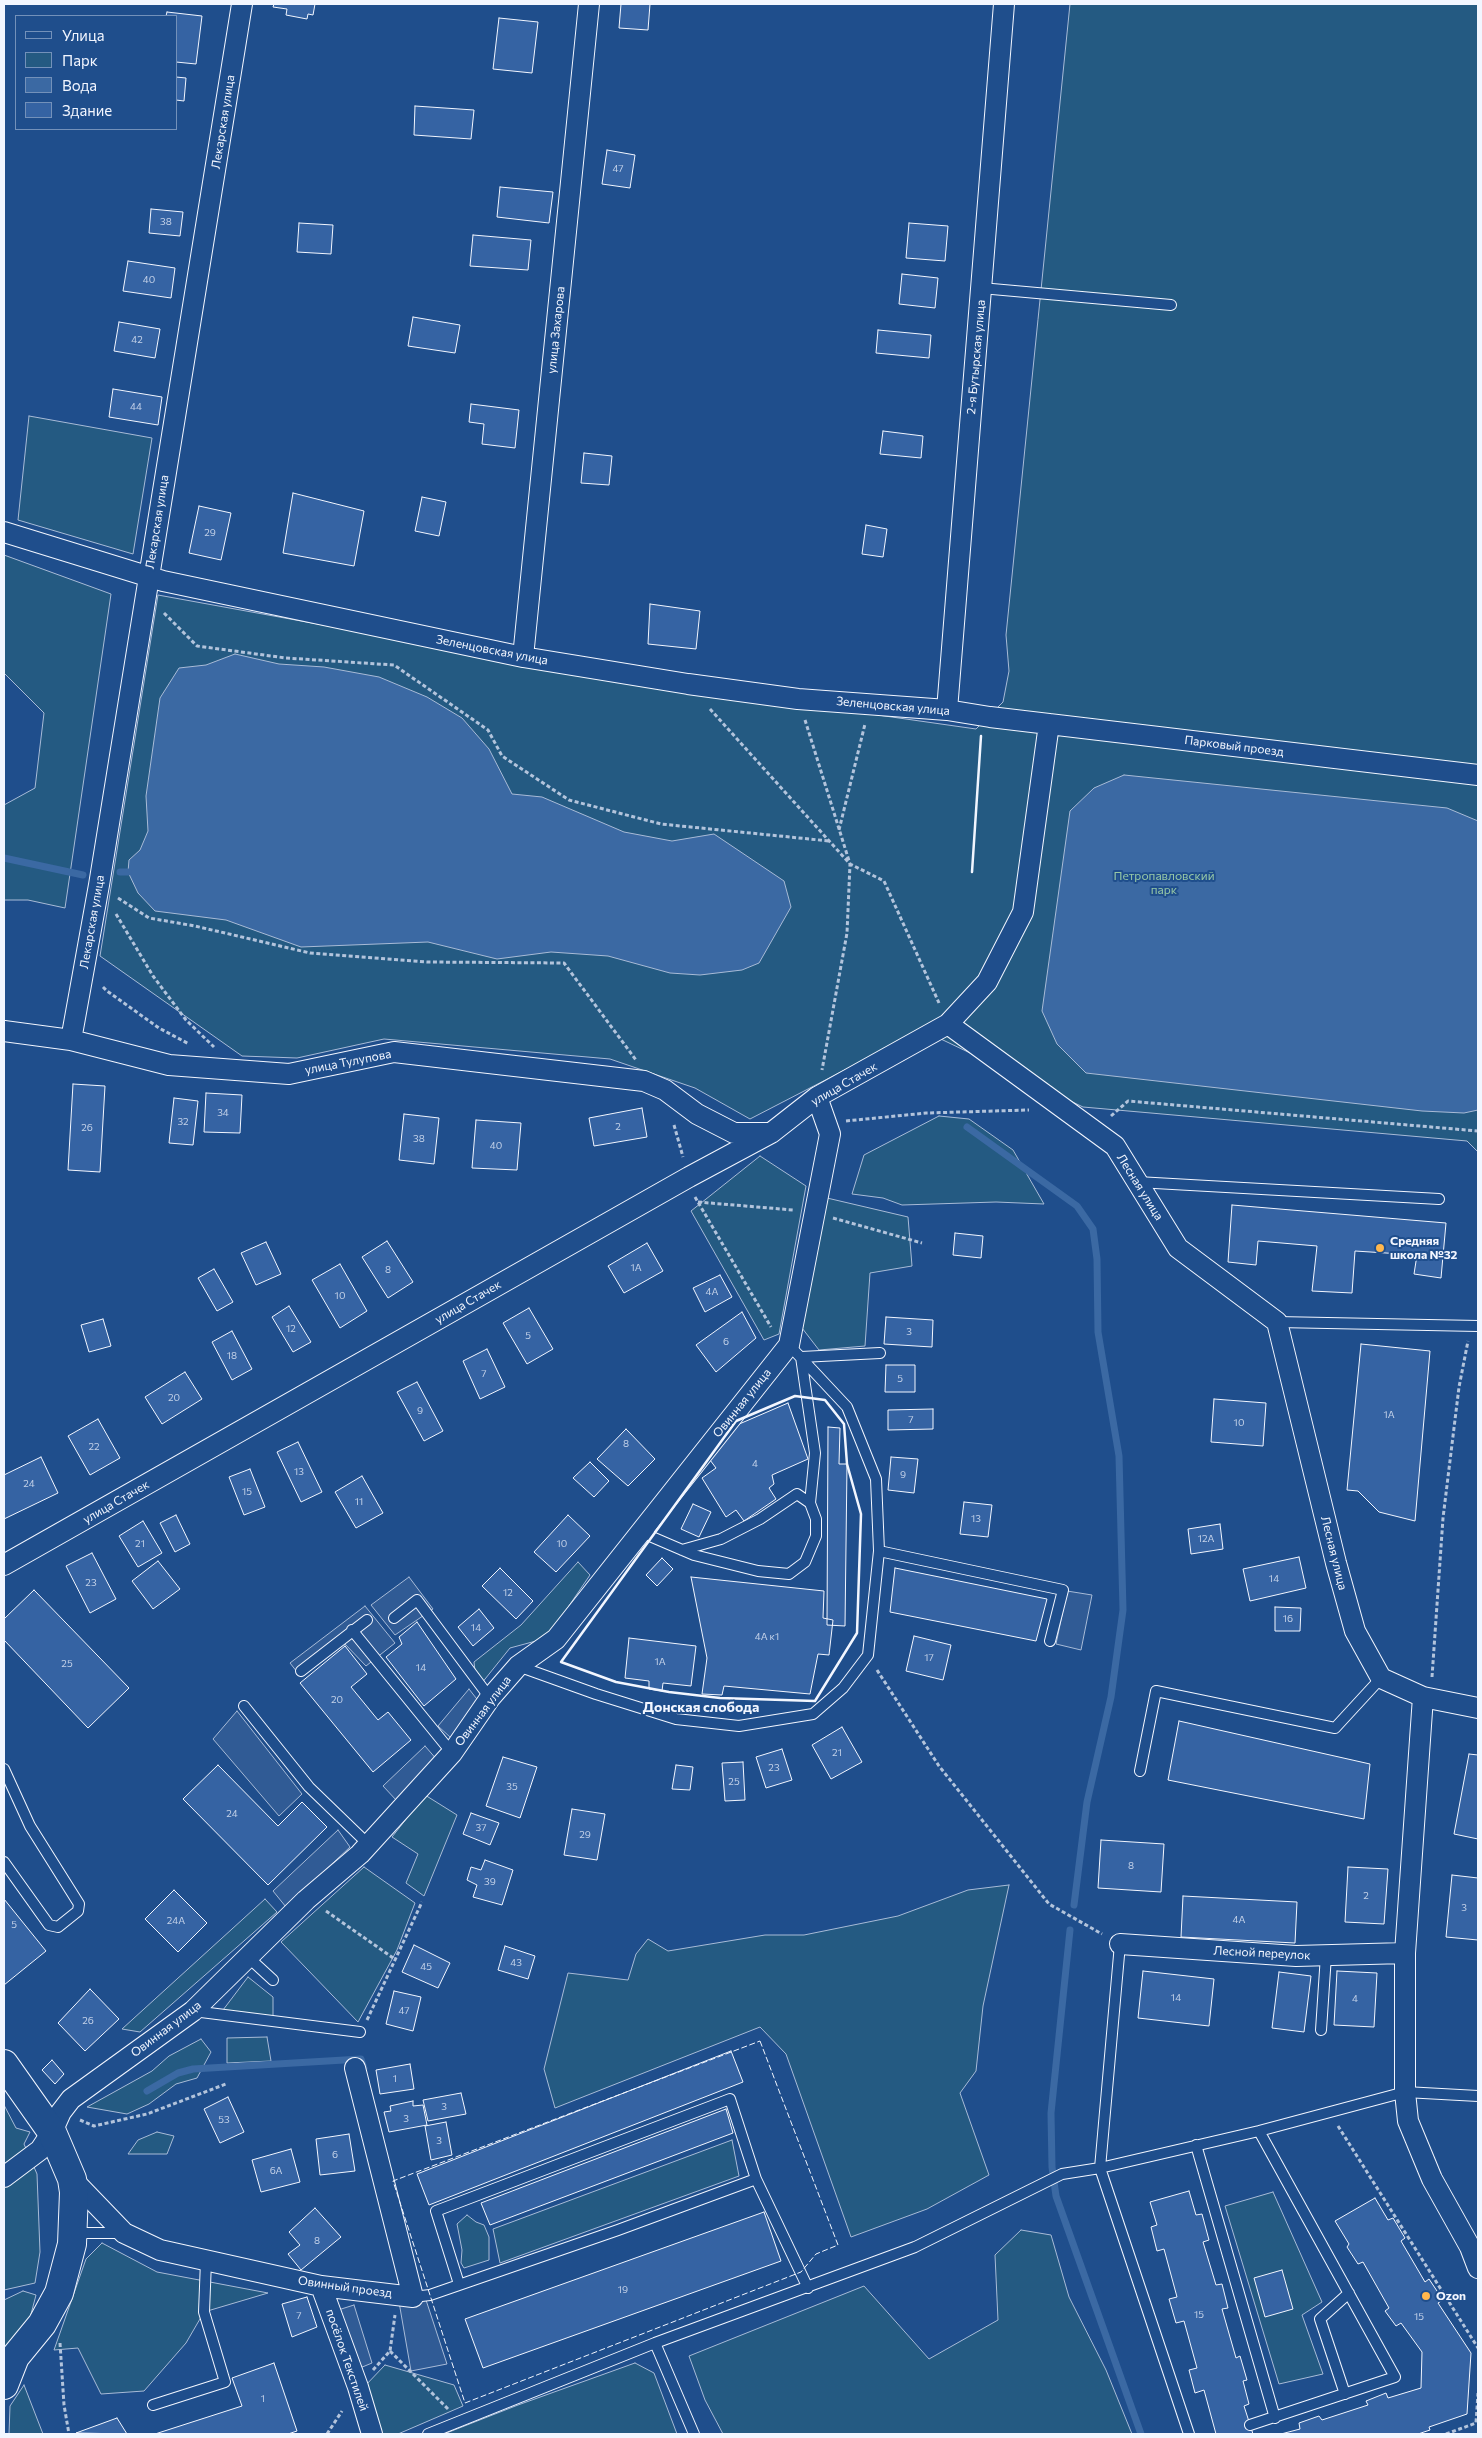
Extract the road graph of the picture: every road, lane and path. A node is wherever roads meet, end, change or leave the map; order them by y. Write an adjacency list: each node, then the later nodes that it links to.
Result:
1 (242, 4): 7 (street, Лекарская улица)
2 (589, 4): 8 (street, улица Захарова)
3 (1004, 4): 4 (street, 2-я Бутырская улица)
4 (981, 288): 5 (lane); 12 (street, 2-я Бутырская улица)
5 (1171, 305)
6 (4, 532): 7 (street, Зеленцовская улица)
7 (147, 585): 8 (street, Зеленцовская улица); 17 (path); 19 (street, Лекарская улица)
8 (523, 657): 9 (street, Зеленцовская улица)
9 (688, 684): 10 (street, Зеленцовская улица); 17 (path)
10 (798, 699): 11 (street, Зеленцовская улица); 16 (path)
11 (870, 704): 12 (street, Зеленцовская улица); 16 (path)
12 (947, 710): 13 (street, Зеленцовская улица)
13 (990, 717): 14 (street, Парковый проезд)
14 (1049, 724): 15 (street, Парковый проезд); 21 (street, улица Стачек)
15 (1478, 775)
16 (839, 830): 18 (path)
17 (829, 841): 18 (path)
18 (850, 864): 21 (path); 28 (path)
19 (99, 885): 20 (street, Лекарская улица); 25 (path); 26 (path)
20 (85, 961): 23 (street, Лекарская улица); 24 (path)
21 (948, 1024): 28 (street, улица Стачек); 31 (street, Лесная улица)
22 (4, 1031): 23 (street, улица Тулупова)
23 (71, 1040): 25 (street, улица Тулупова)
24 (194, 1047)
25 (238, 1070): 26 (street, улица Тулупова)
26 (644, 1081): 27 (street, улица Тулупова)
27 (664, 1090): 33 (street, улица Тулупова); 34 (path)
28 (817, 1097): 30 (street, Овинная улица); 33 (street, улица Стачек)
29 (1038, 1110): 30 (path)
30 (826, 1123): 39 (street, Овинная улица)
31 (1095, 1131): 32 (path); 35 (street, Лесная улица)
32 (1478, 1131)
33 (771, 1133): 34 (street, улица Стачек)
34 (689, 1177): 39 (path); 45 (street, улица Стачек)
35 (1137, 1182): 36 (lane); 37 (street, Лесная улица)
36 (1439, 1199)
37 (1277, 1322): 38 (lane); 53 (street, Лесная улица)
38 (1475, 1326): 55 (path)
39 (795, 1351): 40 (lane); 41 (lane); 42 (street, Овинная улица); 44 (lane)
40 (880, 1353)
41 (810, 1503): 43 (lane); 43 (lane)
42 (643, 1528): 43 (lane); 51 (street, Овинная улица)
43 (682, 1550)
44 (879, 1551): 49 (lane); 50 (lane)
45 (4, 1565)
46 (394, 1618): 54 (lane)
47 (367, 1620): 48 (lane)
48 (352, 1630): 52 (lane); 58 (lane)
49 (1050, 1641)
50 (868, 1655): 51 (lane); 65 (path)
51 (518, 1666): 54 (street, Овинная улица)
52 (300, 1670)
53 (1381, 1678): 55 (street); 60 (lane)
54 (490, 1698): 58 (street, Овинная улица)
55 (1432, 1698): 57 (street); 66 (street)
56 (244, 1706): 61 (lane)
57 (1478, 1708)
58 (452, 1753): 61 (street, Овинная улица)
59 (4, 1769): 62 (lane)
60 (1140, 1771)
61 (368, 1844): 63 (street, Овинная улица)
62 (4, 1862)
63 (306, 1900): 68 (street, Овинная улица); 69 (path)
64 (422, 1902): 69 (path)
65 (1120, 1944): 67 (street, Лесной переулок); 83 (lane)
66 (1405, 1953): 67 (street, Лесной переулок); 77 (street)
67 (1326, 1955): 72 (lane)
68 (248, 1957): 70 (lane); 71 (street, Овинная улица)
69 (396, 1960): 73 (path)
70 (273, 1980)
71 (193, 2011): 73 (lane); 80 (street, Овинная улица)
72 (1321, 2030)
73 (360, 2032)
74 (4, 2064): 80 (street)
75 (356, 2068): 95 (street, Овинный проезд)
76 (226, 2084): 80 (path)
77 (1405, 2092): 78 (lane); 79 (lane); 90 (street)
78 (1478, 2096)
79 (1330, 2113): 81 (lane); 98 (path)
80 (56, 2122): 84 (street, Овинная улица); 85 (street)
81 (1260, 2131): 82 (lane); 94 (lane)
82 (1196, 2145): 83 (lane); 104 (lane)
83 (1100, 2168): 93 (lane); 111 (lane)
84 (4, 2177)
85 (72, 2178): 87 (street, Овинный проезд); 88 (street)
86 (756, 2179): 91 (lane); 91 (lane); 93 (lane)
87 (124, 2233): 88 (lane); 89 (street, Овинный проезд)
88 (72, 2244): 100 (street)
89 (206, 2261): 92 (street, Овинный проезд); 103 (lane)
90 (1478, 2268)
91 (459, 2284): 95 (lane)
92 (321, 2286): 95 (street, Овинный проезд); 108 (street, посёлок Текстилей)
93 (808, 2288): 97 (lane)
94 (1349, 2293): 102 (lane); 102 (lane)
95 (413, 2297)
96 (60, 2342): 107 (path)
97 (655, 2342): 105 (lane); 110 (lane)
98 (1478, 2348)
99 (390, 2351): 105 (path)
100 (5, 2378)
101 (1478, 2393): 112 (path)
102 (1345, 2394): 104 (lane)
103 (154, 2405)
104 (1275, 2418): 106 (lane)
105 (459, 2420): 109 (lane)
106 (1250, 2425)
107 (69, 2434)
108 (372, 2434)
109 (428, 2434)
110 (694, 2434)
111 (1189, 2434)
112 (1446, 2434)

